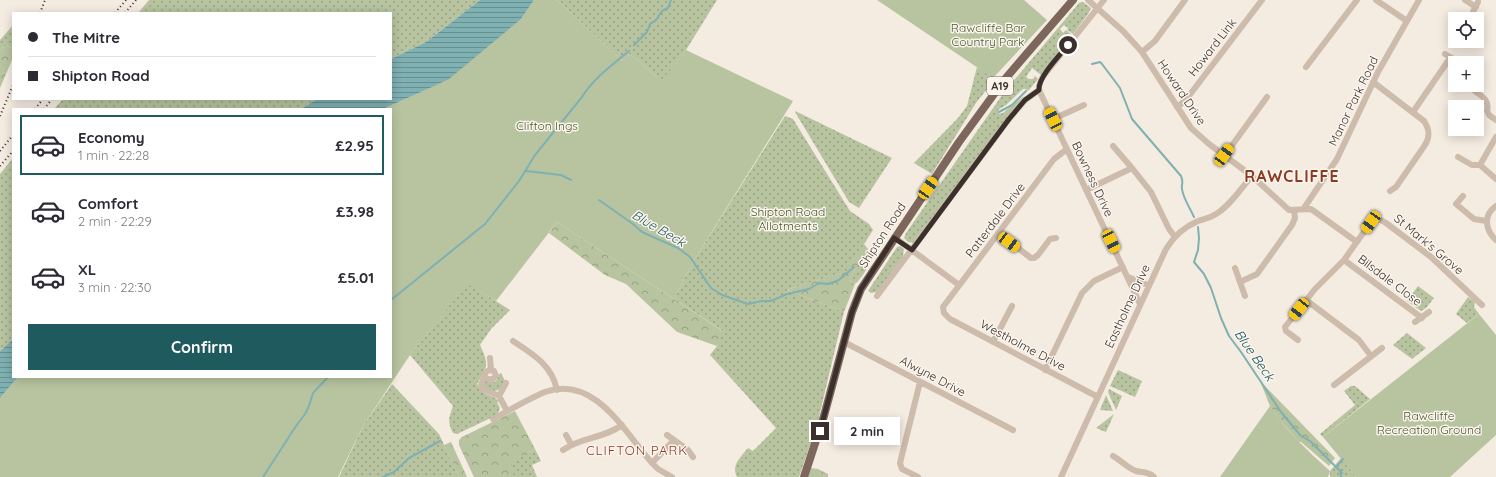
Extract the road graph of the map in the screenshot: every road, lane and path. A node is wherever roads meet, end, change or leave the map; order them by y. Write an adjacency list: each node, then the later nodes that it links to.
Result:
1 (1073, 0): 44 (main road, Shipton Road / A19)
2 (1088, 0): 11 (street, Howard Drive)
3 (1104, 0): 11 (street)
4 (1185, 0): 13 (street)
5 (1262, 0): 21 (street, Howard Link)
6 (1357, 0): 15 (street)
7 (1376, 0): 12 (street)
8 (1419, 0): 12 (street, Manor Park Road)
9 (1465, 0): 10 (street)
10 (1476, 7)
11 (1097, 8): 13 (street, Howard Drive); 17 (street)
12 (1407, 21): 16 (street, Manor Park Road)
13 (1142, 52): 21 (street, Howard Drive)
14 (1448, 60): 22 (street)
15 (1306, 67)
16 (1373, 82): 22 (street); 38 (street, Manor Park Road)
17 (1039, 90): 23 (street, Bowness Drive); 47 (street)
18 (1476, 92): 24 (street)
19 (1267, 96): 28 (street)
20 (1084, 105): 23 (street)
21 (1177, 107): 28 (street, Howard Drive)
22 (1413, 112): 35 (street)
23 (1053, 119): 27 (street, Bowness Drive)
24 (1496, 120)
25 (1496, 137): 30 (street)
26 (1113, 146): 31 (street)
27 (1067, 149): 34 (street, Bowness Drive); 41 (street, Patterdale Drive)
28 (1224, 155): 32 (street, Howard Drive)
29 (1458, 157): 30 (street)
30 (1480, 165): 33 (street)
31 (1132, 168): 34 (street); 43 (street)
32 (1252, 176): 39 (street, Howard Drive); 43 (street, Eastholme Drive)
33 (1496, 179)
34 (1086, 190): 49 (street, Bowness Drive)
35 (1390, 191)
36 (1463, 196): 40 (street)
37 (1496, 206): 40 (street)
38 (1304, 208): 39 (street); 46 (street)
39 (1294, 210): 52 (street)
40 (1486, 221): 45 (street)
41 (998, 234): 42 (street); 53 (street, Patterdale Drive)
42 (1052, 236)
43 (1174, 237): 54 (street, Eastholme Drive)
44 (894, 238): 47 (street); 67 (main road, Shipton Road / A19)
45 (1496, 240)
46 (1357, 242): 48 (street, St Mark's Grove); 59 (street, St Mark's Grove)
47 (912, 250): 53 (street); 55 (street)
48 (1344, 260): 57 (street, St Mark's Grove); 63 (street, Bilsdale Close)
49 (1123, 267): 51 (street, Bowness Drive); 73 (street)
50 (1235, 268): 52 (street)
51 (1128, 277): 54 (street); 58 (street, Bowness Drive)
52 (1240, 282): 56 (street)
53 (959, 285): 61 (street, Patterdale Drive)
54 (1148, 286): 58 (street, Eastholme Drive)
55 (877, 296)
56 (1245, 296)
57 (1306, 300): 65 (street, St Mark's Grove); 70 (street)
58 (1140, 304): 81 (street, Eastholme Drive)
59 (1482, 305)
60 (1012, 306): 68 (street)
61 (943, 307): 68 (street, Westholme Drive)
62 (1429, 312): 63 (street, Bilsdale Close)
63 (1422, 318): 64 (street, Bilsdale Close)
64 (1415, 322)
65 (1298, 340)
66 (514, 341): 80 (street)
67 (844, 342): 76 (street, Alwyne Drive); 97 (main road, Shipton Road / A19)
68 (993, 342): 73 (street, Westholme Drive)
69 (1382, 348): 70 (street)
70 (1371, 356): 75 (street)
71 (490, 358): 72 (street)
72 (491, 370): 74 (street); 74 (street)
73 (1045, 370): 81 (street, Westholme Drive)
74 (485, 378): 82 (street)
75 (1340, 380): 78 (street); 79 (street)
76 (920, 382): 86 (street, Alwyne Drive); 98 (street)
77 (506, 383): 82 (street)
78 (1334, 385)
79 (1345, 386)
80 (557, 390): 83 (street); 85 (street)
81 (1098, 397): 99 (street, Eastholme Drive)
82 (500, 398): 83 (street)
83 (507, 411): 84 (street)
84 (493, 419)
85 (622, 426): 90 (street); 94 (street)
86 (1013, 430)
87 (566, 435): 90 (street)
88 (667, 435): 89 (street)
89 (674, 440): 92 (street); 94 (street)
90 (571, 444): 91 (street)
91 (563, 450)
92 (693, 457)
93 (1117, 457): 100 (street)
94 (652, 463): 95 (street)
95 (663, 475): 96 (street)
96 (672, 477)
97 (804, 477)
98 (918, 477)
99 (1061, 477)
100 (1154, 477)

